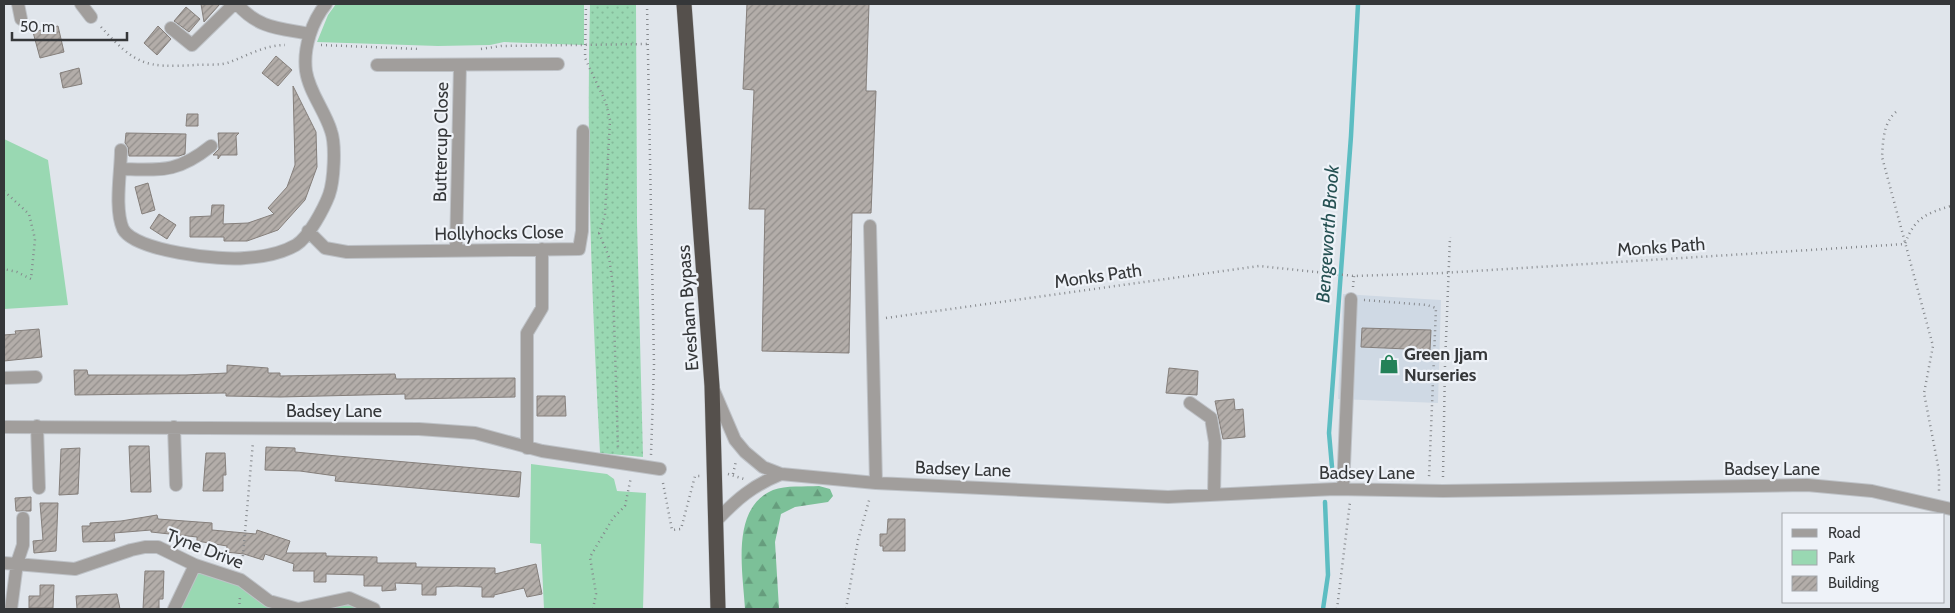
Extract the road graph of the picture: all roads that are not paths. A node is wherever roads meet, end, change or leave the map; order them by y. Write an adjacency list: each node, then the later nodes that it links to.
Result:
1 (18, 4): 7 (street)
2 (81, 4): 6 (street)
3 (236, 4): 8 (street); 9 (street)
4 (326, 4): 9 (street)
5 (684, 4): 24 (highway, Evesham Bypass)
6 (91, 16)
7 (21, 19)
8 (171, 28)
9 (309, 39): 18 (street)
10 (460, 64): 11 (street, Buttercup Close); 12 (street, Buttercup Close); 20 (street, Buttercup Close)
11 (558, 64)
12 (378, 65)
13 (583, 131): 19 (street, Hollyhocks Close)
14 (211, 146): 16 (street)
15 (121, 150): 16 (street)
16 (121, 169): 18 (street)
17 (870, 226): 32 (street)
18 (308, 231): 20 (street, Hollyhocks Close)
19 (542, 249): 20 (street, Hollyhocks Close); 29 (street)
20 (456, 251)
21 (1351, 299): 35 (street)
22 (36, 377): 23 (street)
23 (4, 378)
24 (712, 386): 31 (street, Badsey Lane); 39 (highway, Evesham Bypass)
25 (1190, 402): 36 (street)
26 (37, 426): 27 (street, Badsey Lane); 28 (street, Badsey Lane); 34 (street)
27 (4, 427)
28 (174, 427): 29 (street, Badsey Lane); 33 (street)
29 (527, 448): 30 (street, Badsey Lane)
30 (655, 468)
31 (781, 474): 32 (street, Badsey Lane); 39 (street)
32 (874, 483): 36 (street, Badsey Lane)
33 (176, 485)
34 (39, 488)
35 (1343, 489): 36 (street, Badsey Lane); 37 (street, Badsey Lane)
36 (1214, 495)
37 (1951, 508)
38 (24, 518): 40 (street)
39 (716, 521): 45 (highway, Evesham Bypass)
40 (10, 563): 41 (street, Tyne Drive); 42 (street)
41 (195, 564): 43 (street); 44 (street, Tyne Drive)
42 (11, 609)
43 (174, 609)
44 (374, 609)
45 (718, 609)

